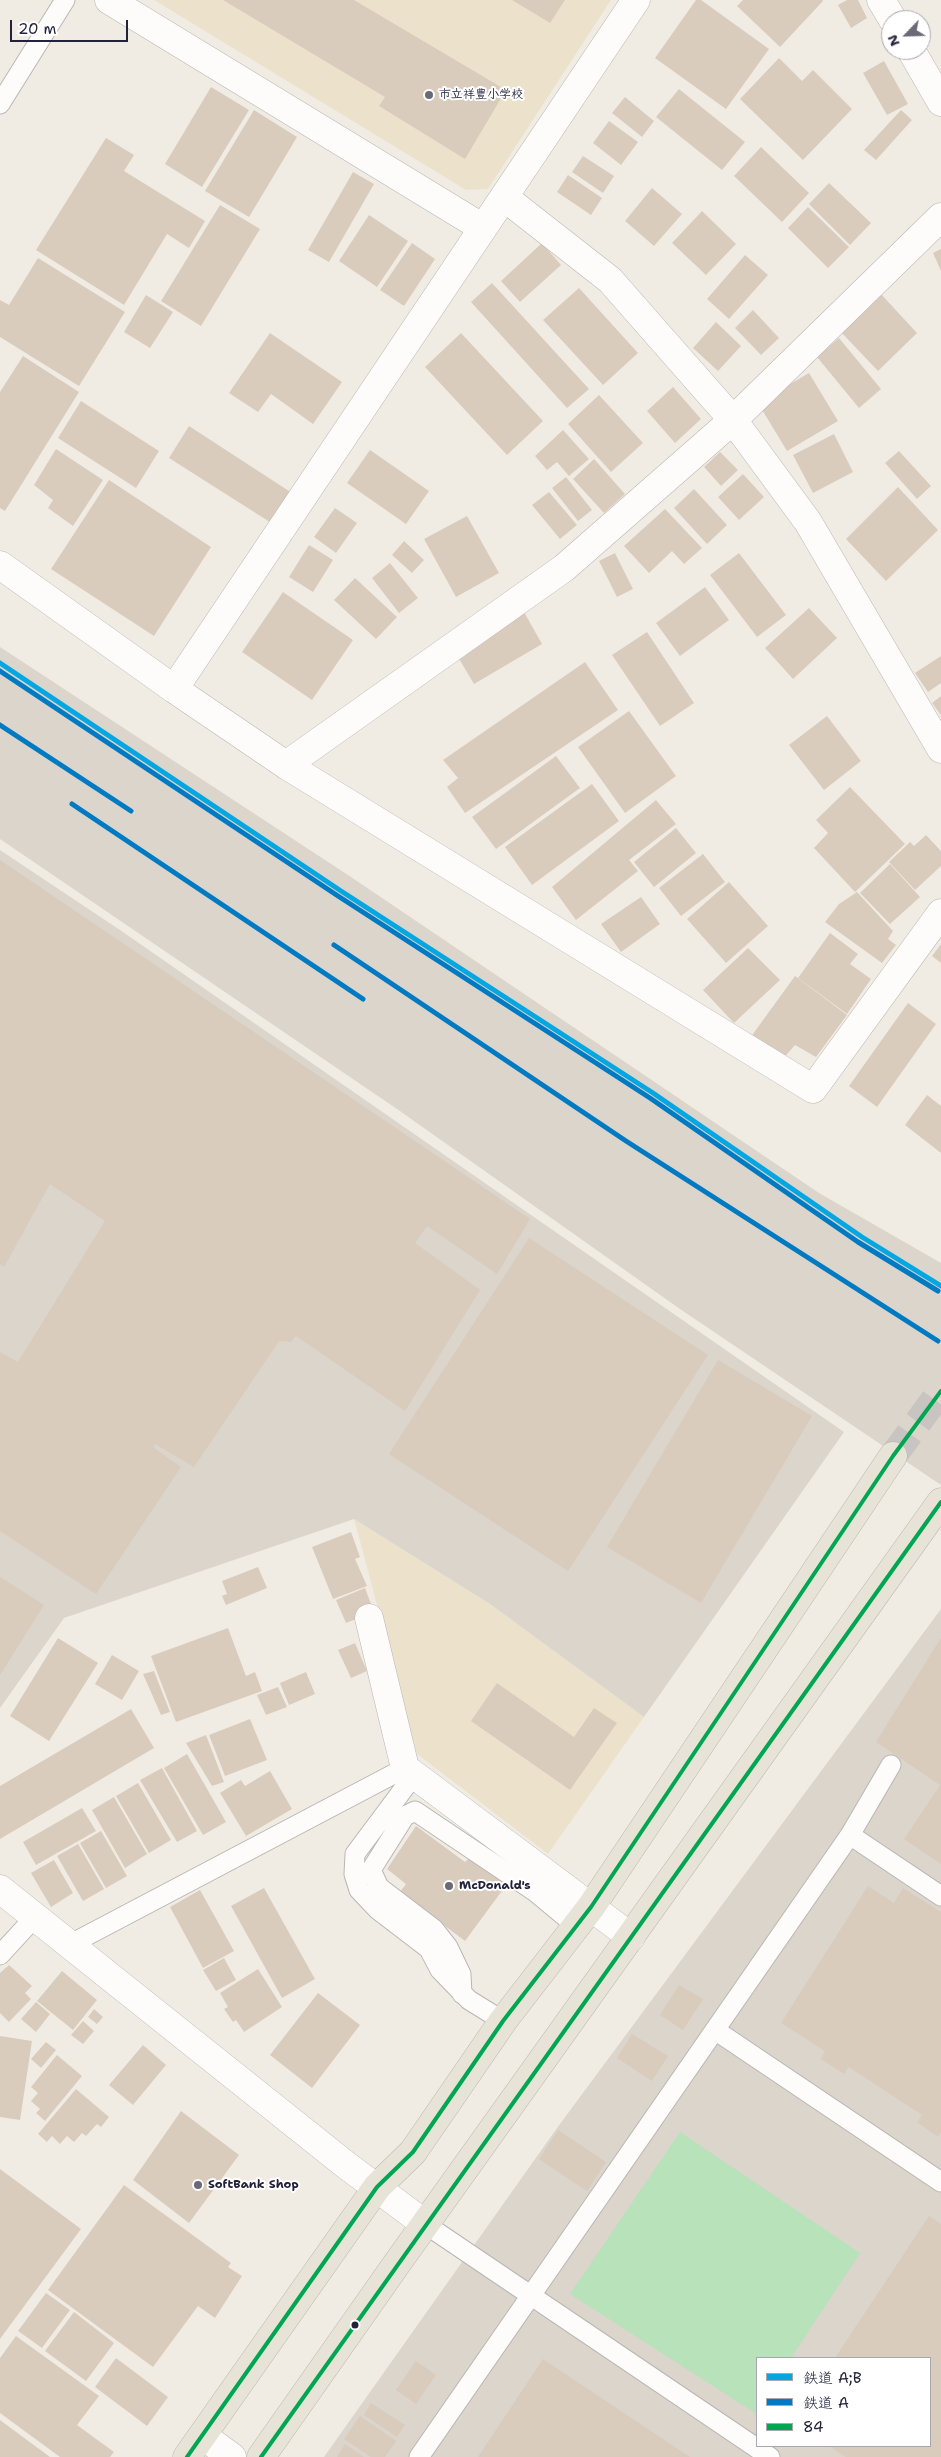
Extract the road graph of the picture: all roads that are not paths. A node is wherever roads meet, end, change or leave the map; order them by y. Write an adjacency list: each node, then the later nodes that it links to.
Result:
1 (65, 0): 6 (lane)
2 (109, 0): 9 (street)
3 (636, 0): 7 (street)
4 (916, 60): 5 (street)
5 (941, 102)
6 (0, 104)
7 (504, 196): 9 (street); 10 (street)
8 (941, 217): 10 (street)
9 (483, 228): 12 (street)
10 (732, 420): 13 (street); 14 (street)
11 (0, 565): 12 (street)
12 (174, 689): 14 (street)
13 (941, 749)
14 (286, 765): 15 (street)
15 (941, 913)
16 (893, 1456): 24 (main road)
17 (941, 1502): 26 (main road)
18 (369, 1618): 20 (street)
19 (891, 1765): 21 (lane)
20 (410, 1771): 24 (street); 27 (lane); 29 (lane)
21 (850, 1836): 23 (lane); 31 (lane)
22 (0, 1890): 25 (street)
23 (941, 1896)
24 (583, 1916): 26 (street); 29 (lane); 30 (main road)
25 (34, 1918): 27 (street); 28 (lane)
26 (631, 1937): 34 (main road)
27 (68, 1945): 33 (street)
28 (0, 1954)
29 (462, 1994): 30 (lane)
30 (504, 2021): 33 (main road)
31 (715, 2030): 32 (lane); 35 (lane)
32 (941, 2182)
33 (377, 2187): 34 (street); 36 (main road)
34 (425, 2224): 35 (lane); 38 (main road)
35 (531, 2296): 39 (lane); 40 (lane)
36 (195, 2446): 37 (street)
37 (232, 2457)
38 (261, 2457)
39 (419, 2457)
40 (770, 2457)

